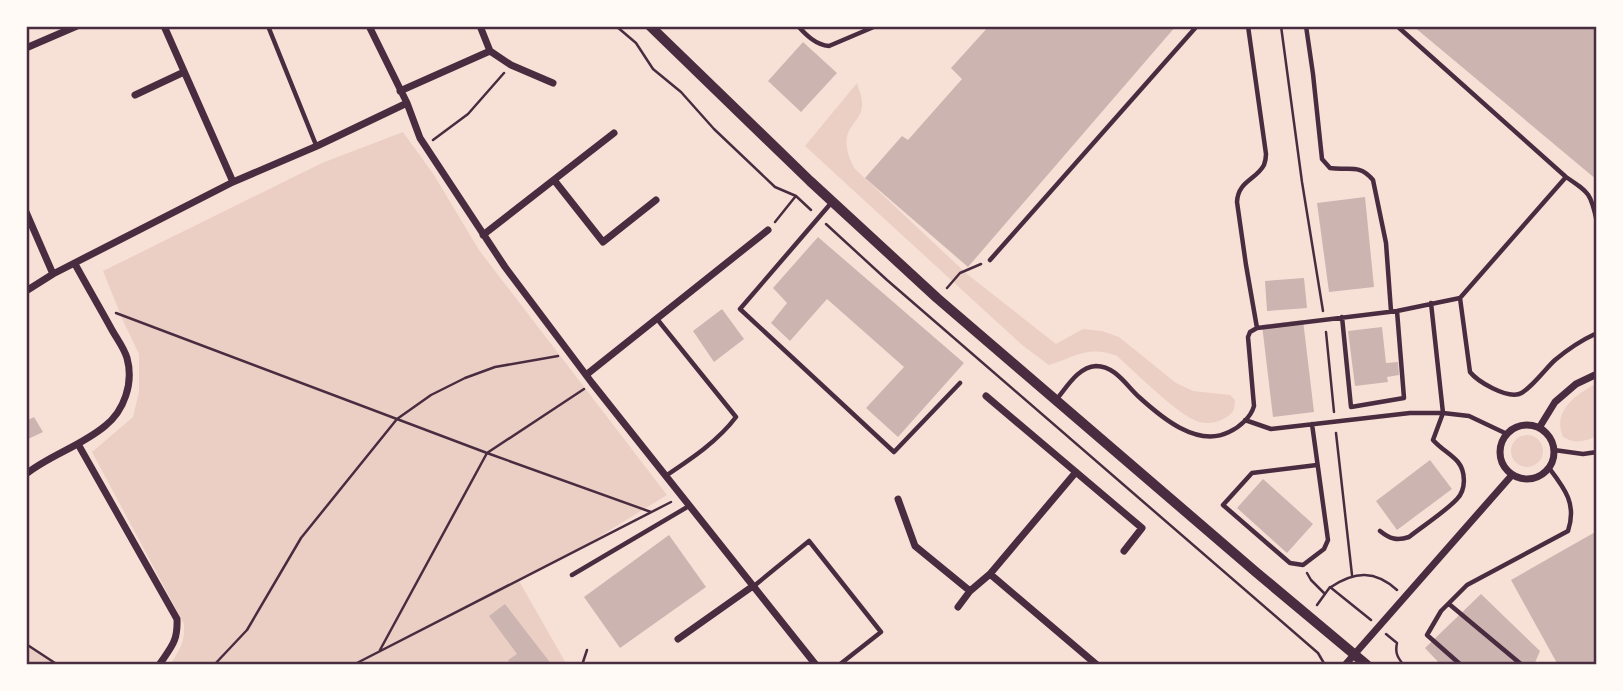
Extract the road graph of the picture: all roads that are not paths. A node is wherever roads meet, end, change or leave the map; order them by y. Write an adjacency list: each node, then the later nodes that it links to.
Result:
1 (77, 26): 13 (street)
2 (164, 26): 15 (street)
3 (268, 26): 21 (lane)
4 (369, 26): 17 (street)
5 (480, 26): 14 (street)
6 (798, 26): 7 (lane)
7 (877, 26)
8 (1197, 26): 31 (lane)
9 (1248, 26): 40 (lane)
10 (1306, 26): 37 (lane)
11 (1397, 26): 22 (lane)
12 (652, 27): 26 (street)
13 (26, 48)
14 (490, 51): 16 (street); 17 (street)
15 (184, 72): 18 (street); 24 (street)
16 (553, 83)
17 (400, 91): 19 (street)
18 (135, 95)
19 (407, 103): 21 (street); 30 (street)
20 (614, 133): 23 (street)
21 (317, 146): 24 (street)
22 (1566, 177): 28 (lane); 35 (lane)
23 (554, 180): 25 (street); 30 (street)
24 (233, 183): 32 (street)
25 (656, 200)
26 (832, 202): 44 (lane); 46 (street)
27 (26, 212): 33 (street)
28 (1597, 222)
29 (768, 230): 39 (street)
30 (484, 235): 43 (street)
31 (990, 260)
32 (75, 264): 33 (street); 52 (street)
33 (54, 274): 34 (street)
34 (26, 291)
35 (1460, 298): 36 (lane); 41 (lane)
36 (1431, 303): 37 (lane); 47 (lane)
37 (1394, 311): 38 (lane); 38 (lane)
38 (1342, 317): 40 (lane)
39 (657, 319): 43 (street); 59 (lane)
40 (1257, 328): 48 (lane)
41 (1597, 333)
42 (1597, 374): 50 (street)
43 (586, 376): 59 (street)
44 (960, 383)
45 (986, 396): 57 (street)
46 (1056, 400): 48 (lane); 72 (street)
47 (1443, 413): 49 (lane); 51 (lane); 63 (lane)
48 (1245, 420): 49 (lane)
49 (1311, 424): 55 (lane)
50 (1539, 428): 51 (street); 53 (street)
51 (1507, 433): 60 (street)
52 (78, 444): 58 (street); 73 (street)
53 (1554, 450): 54 (lane); 56 (street)
54 (1597, 452)
55 (1317, 465): 55 (lane)
56 (1549, 468): 60 (street); 69 (lane)
57 (1076, 472): 64 (street); 65 (street)
58 (26, 474)
59 (667, 475): 62 (street)
60 (1512, 475): 72 (street)
61 (898, 499): 68 (street)
62 (690, 505): 66 (lane); 67 (street)
63 (1380, 531)
64 (1124, 551)
65 (990, 574): 68 (street); 76 (street)
66 (572, 575)
67 (753, 586): 71 (street); 74 (street); 75 (lane)
68 (970, 591): 70 (street)
69 (1449, 604): 79 (lane); 80 (lane)
70 (958, 607)
71 (678, 639)
72 (1354, 654): 77 (street); 78 (street)
73 (159, 665)
74 (816, 665)
75 (839, 665)
76 (1097, 665)
77 (1345, 665)
78 (1367, 665)
79 (1461, 665)
80 (1522, 665)

